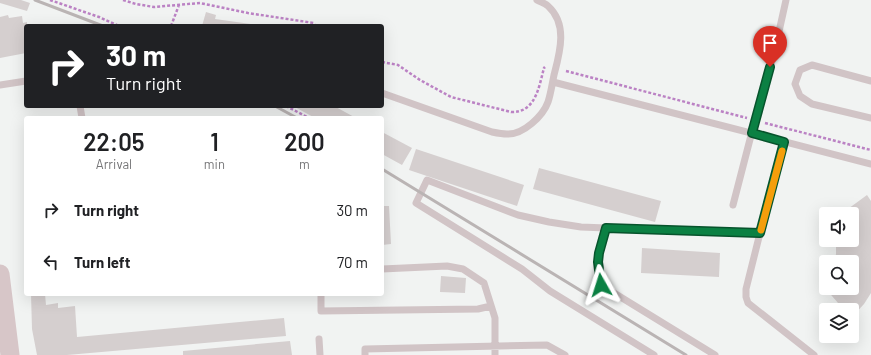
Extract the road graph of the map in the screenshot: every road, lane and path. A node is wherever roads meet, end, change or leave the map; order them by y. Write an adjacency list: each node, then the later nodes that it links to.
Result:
1 (50, 0): 6 (path)
2 (123, 0): 5 (path)
3 (537, 0): 14 (lane)
4 (786, 0): 20 (lane)
5 (178, 5): 7 (path); 8 (path)
6 (114, 24)
7 (172, 24)
8 (314, 24)
9 (384, 62): 10 (path)
10 (544, 68)
11 (572, 72): 20 (path)
12 (24, 81): 15 (lane)
13 (871, 81): 19 (lane)
14 (553, 82): 16 (lane); 21 (lane)
15 (0, 85)
16 (384, 94)
17 (290, 108): 18 (path)
18 (305, 116)
19 (871, 118)
20 (755, 120): 21 (lane); 23 (path)
21 (752, 133): 22 (lane); 25 (lane)
22 (784, 142): 24 (lane); 27 (lane)
23 (871, 150)
24 (871, 164)
25 (733, 206)
26 (606, 228): 27 (lane); 40 (lane); 41 (lane)
27 (760, 233): 42 (lane)
28 (384, 269): 31 (lane)
29 (0, 274): 32 (main road)
30 (321, 296): 31 (lane)
31 (491, 306): 34 (lane)
32 (4, 331): 35 (main road)
33 (319, 339): 36 (lane)
34 (495, 346): 37 (lane); 38 (lane); 39 (lane)
35 (10, 355)
36 (320, 355)
37 (365, 355)
38 (495, 355)
39 (566, 355)
40 (654, 355)
41 (715, 355)
42 (814, 355)

